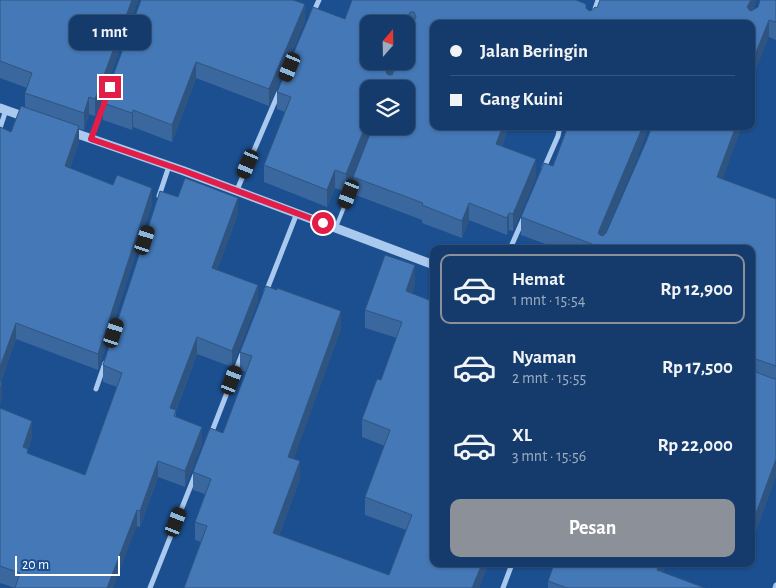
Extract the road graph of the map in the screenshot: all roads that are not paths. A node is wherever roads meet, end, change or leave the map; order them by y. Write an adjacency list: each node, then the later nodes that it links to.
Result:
1 (318, 0): 3 (street)
2 (598, 0): 4 (street)
3 (311, 18)
4 (591, 20)
5 (280, 89): 16 (street)
6 (108, 93): 12 (street)
7 (3, 109): 8 (street); 9 (street)
8 (34, 120)
9 (0, 128)
10 (62, 129): 12 (street)
11 (559, 130): 14 (street)
12 (91, 139): 13 (street)
13 (169, 166): 16 (street); 17 (street)
14 (543, 170)
15 (358, 173): 20 (lane)
16 (237, 190): 18 (street)
17 (157, 203)
18 (297, 213): 20 (street); 23 (street)
19 (525, 214): 21 (street)
20 (336, 228): 22 (street)
21 (512, 245)
22 (430, 263)
23 (264, 296)
24 (243, 352): 27 (street)
25 (105, 361): 26 (street)
26 (96, 389)
27 (210, 435)
28 (196, 472): 30 (street)
29 (511, 567): 31 (street)
30 (150, 588)
31 (503, 588)

